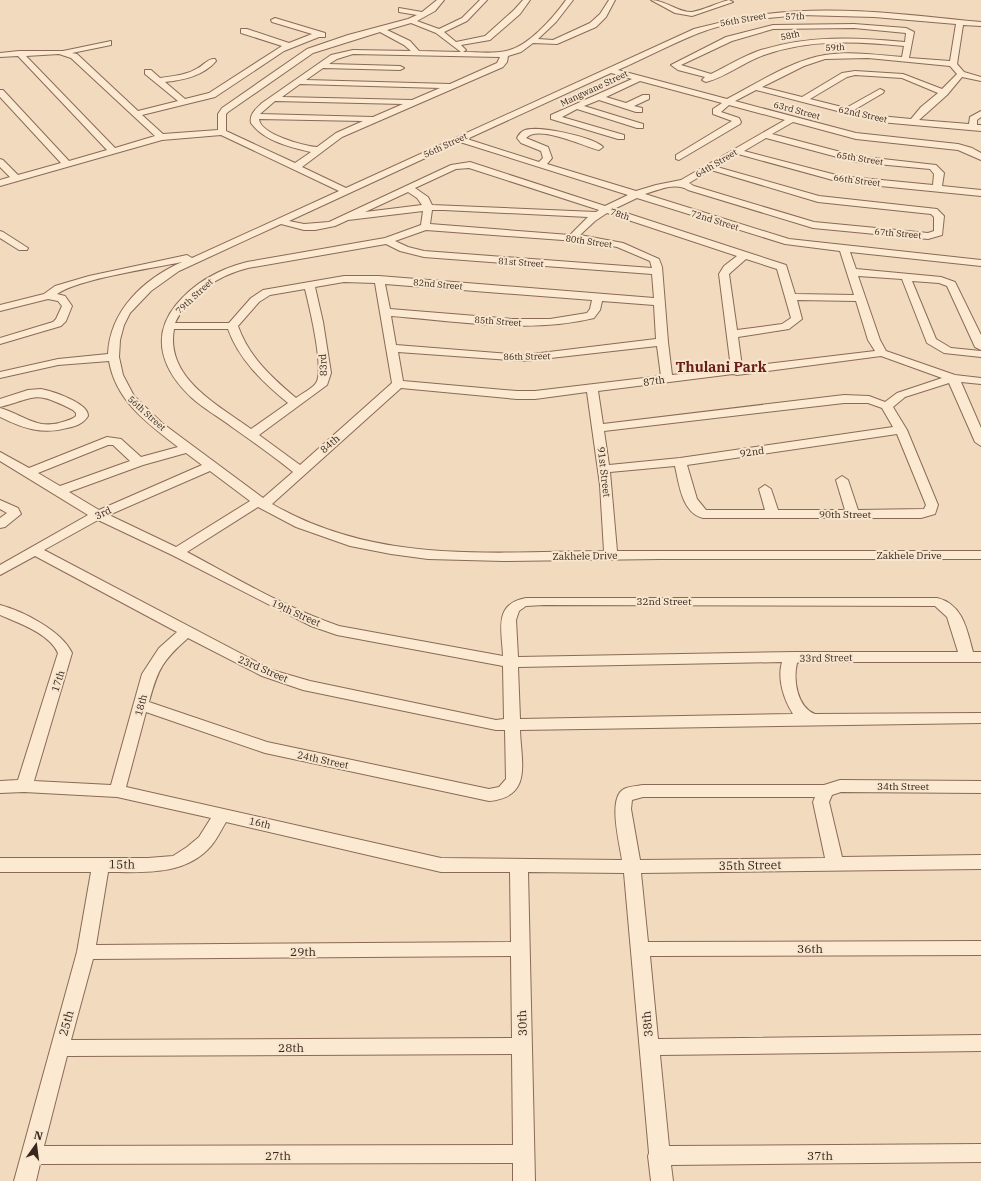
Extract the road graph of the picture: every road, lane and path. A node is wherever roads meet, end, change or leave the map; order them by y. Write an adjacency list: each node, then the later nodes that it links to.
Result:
1 (441, 0): 10 (street)
2 (484, 0): 17 (street)
3 (527, 0): 22 (street)
4 (570, 0): 20 (street)
5 (612, 0): 20 (street)
6 (654, 0): 7 (street)
7 (729, 1): 9 (street)
8 (410, 3): 10 (street)
9 (736, 6)
10 (424, 14): 12 (street)
11 (275, 20): 18 (street)
12 (411, 21): 15 (street); 17 (street)
13 (960, 22): 14 (street, 56th Street); 33 (street); 36 (street, 56th Street)
14 (981, 24)
15 (380, 29): 19 (street); 28 (street)
16 (244, 31): 24 (street)
17 (439, 31): 22 (street)
18 (319, 34): 19 (street); 24 (street)
19 (340, 40): 69 (street)
20 (530, 41): 30 (street)
21 (108, 43): 25 (street)
22 (456, 44): 29 (street)
23 (907, 44): 31 (street, 57th); 39 (street, 58th); 39 (street, 57th)
24 (288, 46): 55 (street)
25 (66, 52): 26 (street); 62 (street)
26 (19, 53): 27 (street); 78 (street)
27 (0, 54)
28 (418, 54): 29 (street); 34 (street)
29 (466, 54): 30 (street)
30 (504, 54): 44 (street)
31 (905, 59): 33 (street, 59th); 45 (street, 59th)
32 (212, 60): 42 (street)
33 (953, 64): 38 (street)
34 (321, 66): 35 (street); 43 (street)
35 (400, 68)
36 (609, 70): 40 (street, 63rd Street); 73 (street, 56th Street)
37 (148, 72): 42 (street)
38 (960, 74): 41 (street); 49 (street)
39 (713, 76): 46 (street, 58th)
40 (640, 78): 46 (street, 63rd Street); 50 (street, Mangwane Street)
41 (981, 79)
42 (159, 81): 55 (street)
43 (298, 82): 44 (street); 52 (street)
44 (451, 86): 56 (street)
45 (756, 88): 53 (street, 62nd Street); 54 (street, 59th)
46 (686, 90): 54 (street, 63rd Street)
47 (880, 91): 60 (street)
48 (0, 92): 83 (street)
49 (944, 93): 53 (street); 66 (street)
50 (599, 97): 57 (street); 58 (street, Mangwane Street)
51 (646, 97): 57 (street)
52 (274, 98): 56 (street); 63 (street)
53 (803, 100): 60 (street, 62nd Street)
54 (729, 101): 65 (street, 63rd Street); 80 (street, 59th)
55 (185, 103): 62 (street)
56 (414, 103): 64 (street)
57 (626, 106): 59 (street)
58 (578, 107): 67 (street); 72 (street, Mangwane Street)
59 (639, 110)
60 (847, 111): 66 (street, 62nd Street)
61 (981, 113): 68 (street, 62nd Street)
62 (136, 114): 71 (street)
63 (255, 116): 64 (street); 76 (street)
64 (375, 119): 76 (street)
65 (792, 119): 70 (street, 64th Street); 77 (street, 63rd Street)
66 (914, 122): 68 (street, 62nd Street)
67 (640, 126)
68 (977, 128)
69 (222, 132): 71 (street); 86 (street)
70 (764, 135): 79 (street, 64th Street); 91 (street, 65th Street)
71 (161, 137): 78 (street)
72 (622, 137)
73 (458, 139): 84 (street, 72nd Street); 92 (street, 56th Street)
74 (981, 146): 77 (street)
75 (598, 147): 84 (street)
76 (318, 150): 86 (street)
77 (969, 150): 81 (street, 63rd Street)
78 (113, 151): 83 (street)
79 (736, 151): 85 (street, 64th Street); 91 (street, 66th Street)
80 (679, 157)
81 (981, 157)
82 (0, 162): 87 (street)
83 (67, 164): 87 (street)
84 (541, 165): 94 (street, 72nd Street)
85 (709, 167): 89 (street, 64th Street); 89 (street, 67th Street)
86 (296, 168): 92 (street)
87 (17, 179): 88 (street)
88 (0, 183)
89 (682, 183): 94 (street, 64th Street)
90 (408, 188): 95 (street); 96 (street, 78th); 97 (street, 78th)
91 (938, 189): 93 (street, 66th Street)
92 (346, 191): 98 (street, 56th Street)
93 (981, 193)
94 (636, 195): 96 (street, 64th Street); 104 (street, 72nd Street)
95 (429, 208): 96 (street); 97 (street); 99 (street)
96 (602, 212): 101 (street, 64th Street); 105 (street, 78th)
97 (346, 217): 98 (street)
98 (278, 221): 106 (street, 56th Street)
99 (425, 227): 101 (street, 80th Street); 102 (street, 79th Street)
100 (0, 234): 103 (street)
101 (573, 237): 108 (street, 80th Street)
102 (387, 240): 108 (street, 81st Street); 120 (street, 79th Street)
103 (23, 248)
104 (844, 248): 107 (street, 72nd Street); 109 (street)
105 (746, 254): 114 (street, 78th); 122 (street)
106 (202, 256): 113 (street); 129 (street, 56th Street)
107 (981, 263)
108 (657, 271): 117 (street, 80th Street)
109 (851, 272): 110 (street); 116 (street)
110 (909, 278): 125 (street); 128 (street)
111 (379, 279): 112 (street, 82nd Street); 115 (street, 82nd Street); 119 (street)
112 (309, 284): 121 (street, 82nd Street); 138 (street, 83rd)
113 (48, 296): 118 (street); 123 (street)
114 (792, 297): 116 (street); 122 (street, 78th)
115 (598, 298): 117 (street, 82nd Street); 119 (street, 85th Street)
116 (860, 298): 127 (street)
117 (659, 302): 124 (street, 80th Street)
118 (0, 308)
119 (384, 312): 126 (street)
120 (168, 326): 121 (street); 144 (street, 79th Street)
121 (232, 326): 138 (street)
122 (732, 334): 130 (street)
123 (0, 341)
124 (662, 342): 126 (street, 86th Street); 133 (street, 80th Street)
125 (981, 347)
126 (392, 348): 135 (street)
127 (882, 353): 130 (street, 87th); 132 (street, 87th)
128 (981, 354)
129 (112, 358): 131 (street); 146 (street, 56th Street)
130 (737, 372): 133 (street, 87th)
131 (0, 375)
132 (953, 378): 134 (street); 139 (street); 141 (street)
133 (667, 379): 136 (street, 87th)
134 (981, 381)
135 (398, 384): 136 (street, 87th); 152 (street, 84th)
136 (592, 389): 142 (street, 91st Street)
137 (0, 402): 140 (street)
138 (295, 403): 144 (street, 83rd)
139 (887, 406): 142 (street); 143 (street, 90th Street)
140 (0, 412)
141 (976, 422): 145 (street)
142 (598, 428): 151 (street, 91st Street)
143 (901, 430): 149 (street, 92nd); 160 (street, 90th Street)
144 (251, 435): 152 (street, 79th Street)
145 (981, 442)
146 (188, 448): 148 (street); 150 (street, 56th Street)
147 (0, 456): 153 (street, 19th Street)
148 (139, 462): 153 (street); 156 (street)
149 (680, 462): 151 (street, 92nd); 159 (street, 90th Street)
150 (211, 466): 157 (street, Zakhele Drive); 161 (street, 3rd)
151 (603, 469): 165 (street, 91st Street)
152 (300, 471): 157 (street, 84th)
153 (28, 473): 156 (street, 19th Street)
154 (842, 480): 160 (street)
155 (765, 489): 159 (street)
156 (59, 491): 161 (street, 19th Street)
157 (260, 503): 164 (street, 84th); 165 (street, Zakhele Drive)
158 (0, 504): 162 (street)
159 (773, 514): 160 (street, 90th Street)
160 (852, 514)
161 (98, 515): 163 (street, 3rd); 164 (street, 19th Street)
162 (0, 524)
163 (34, 550): 167 (street, 3rd); 169 (street, 23rd Street)
164 (177, 552): 172 (street, 19th Street)
165 (611, 555): 166 (street, Zakhele Drive)
166 (981, 555)
167 (0, 571)
168 (0, 608): 177 (street, 17th)
169 (187, 631): 173 (street, 18th); 176 (street, 23rd Street)
170 (796, 657): 171 (street, 33rd Street); 172 (street, 19th Street); 175 (street, 33rd Street)
171 (974, 657): 172 (street, 32nd Street)
172 (510, 662): 176 (street, 32nd Street)
173 (141, 704): 180 (street, 24th Street); 181 (street, 18th)
174 (981, 718): 175 (street, 33rd Street)
175 (814, 719): 176 (street, 23rd Street)
176 (514, 725): 180 (street, 32nd Street)
177 (24, 786): 178 (street, 16th); 181 (street, 16th)
178 (0, 787)
179 (981, 787): 182 (street, 34th Street)
180 (508, 790)
181 (117, 791): 183 (street, 16th)
182 (825, 791): 185 (street); 189 (street, 34th Street)
183 (222, 814): 186 (street, 15th); 187 (street, 16th)
184 (981, 862): 185 (street, 35th Street)
185 (835, 863): 189 (street, 35th Street)
186 (101, 864): 188 (street, 15th); 193 (street, 25th)
187 (519, 865): 189 (street, 35th Street); 192 (street, 30th)
188 (1, 867)
189 (632, 867): 191 (street, 38th)
190 (981, 948): 191 (street, 36th)
191 (640, 949): 196 (street, 38th)
192 (519, 950): 193 (street, 29th); 195 (street, 30th)
193 (86, 952): 197 (street, 25th)
194 (981, 1043): 196 (street)
195 (522, 1046): 197 (street, 28th); 199 (street, 30th)
196 (650, 1047): 201 (street, 38th)
197 (59, 1048): 200 (street, 25th)
198 (981, 1153): 201 (street, 37th)
199 (524, 1154): 200 (street, 27th); 203 (street, 30th)
200 (32, 1155): 202 (street, 25th)
201 (658, 1156): 204 (street, 38th)
202 (25, 1181)
203 (524, 1181)
204 (662, 1181)

